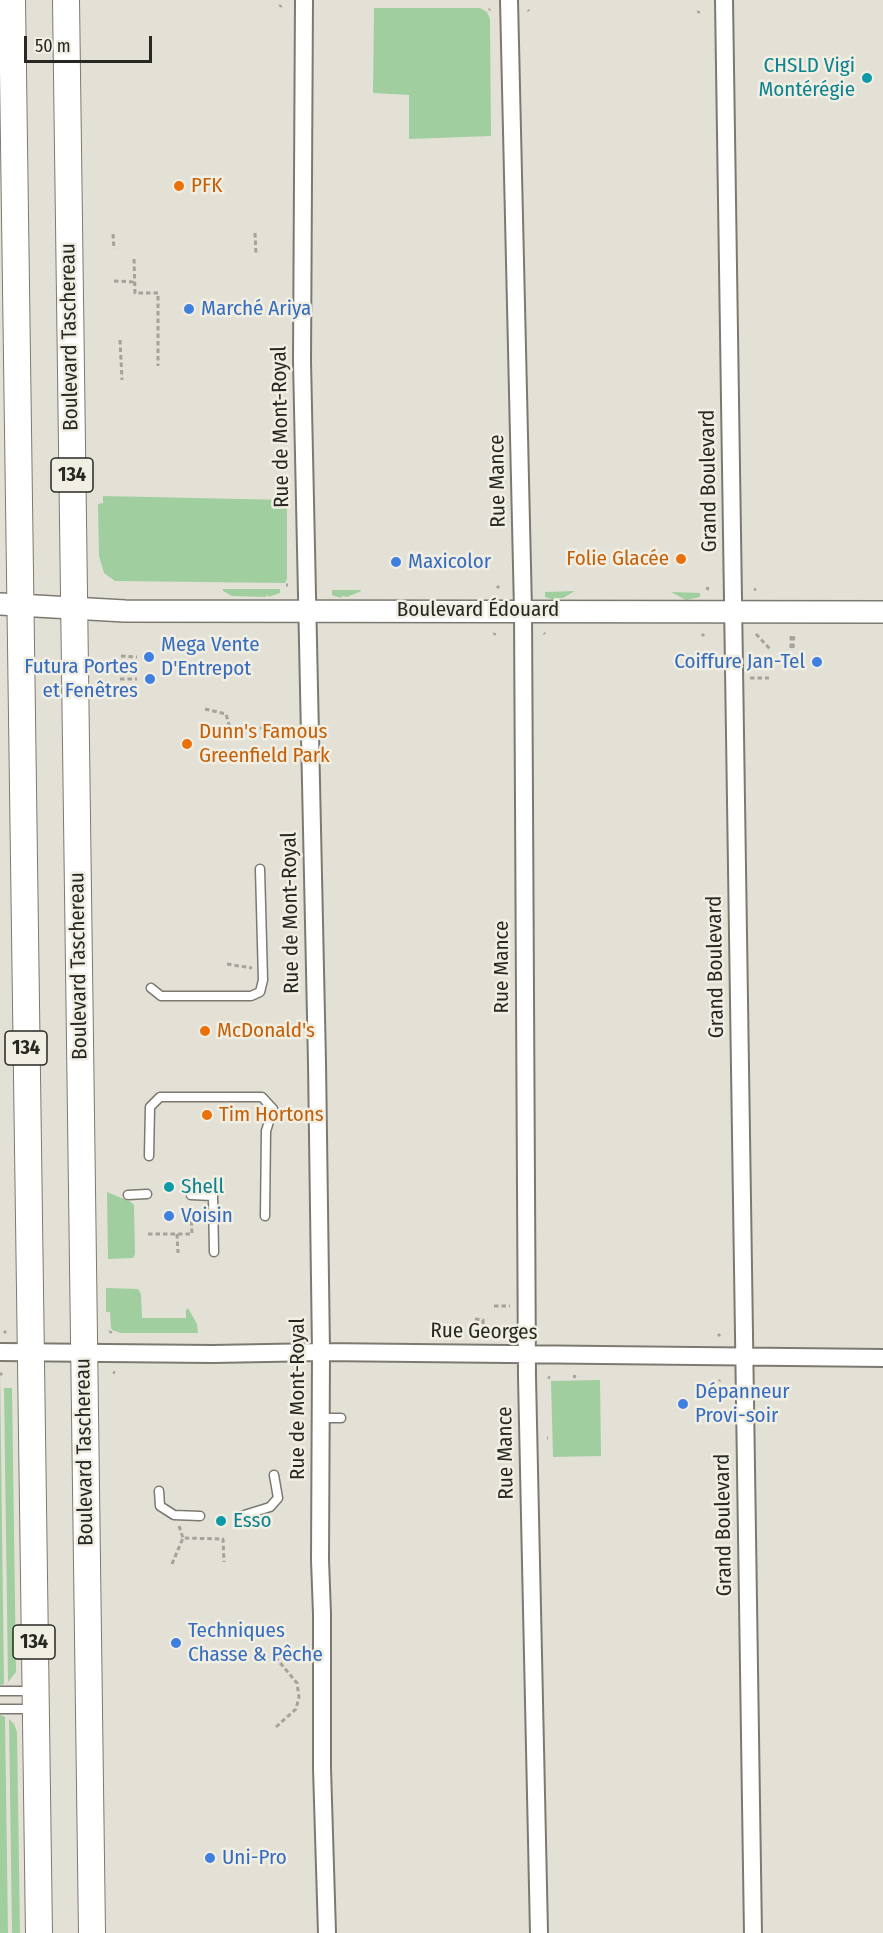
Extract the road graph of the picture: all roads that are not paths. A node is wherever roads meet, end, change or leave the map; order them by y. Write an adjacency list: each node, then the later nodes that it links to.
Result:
1 (12, 0): 6 (main road, 134)
2 (66, 0): 7 (main road, Boulevard Taschereau / 134)
3 (304, 0): 8 (street, Rue de Mont-Royal)
4 (509, 0): 9 (street, Rue Mance)
5 (724, 0): 10 (street, Grand Boulevard)
6 (10, 604): 7 (street, Boulevard Édouard); 21 (main road, 134)
7 (74, 609): 8 (street, Boulevard Édouard); 22 (main road, Boulevard Taschereau / 134)
8 (306, 610): 9 (street, Boulevard Édouard); 23 (street, Rue de Mont-Royal)
9 (523, 610): 10 (street, Boulevard Édouard); 24 (street, Rue Mance)
10 (734, 611): 11 (street, Boulevard Édouard); 25 (street, Grand Boulevard)
11 (883, 612)
12 (260, 869): 13 (lane)
13 (151, 988)
14 (149, 1156): 18 (lane)
15 (147, 1194): 16 (lane)
16 (128, 1196)
17 (191, 1199): 19 (lane)
18 (265, 1216)
19 (213, 1252)
20 (0, 1352): 21 (street, Rue Georges)
21 (30, 1352): 22 (street, Rue Georges); 34 (main road, 134)
22 (84, 1352): 23 (street, Rue Georges); 37 (main road, Boulevard Taschereau / 134)
23 (321, 1352): 24 (street, Rue Georges); 27 (street, Rue de Mont-Royal)
24 (527, 1355): 25 (street, Rue Georges); 39 (street, Rue Mance)
25 (744, 1357): 26 (street, Rue Georges); 40 (street, Grand Boulevard)
26 (883, 1358)
27 (321, 1418): 28 (lane); 38 (street, Rue de Mont-Royal)
28 (341, 1418)
29 (274, 1476): 32 (lane)
30 (159, 1491): 31 (lane)
31 (200, 1516)
32 (241, 1516)
33 (0, 1691): 34 (lane)
34 (35, 1700): 35 (lane); 36 (main road, 134)
35 (0, 1709)
36 (39, 1933)
37 (92, 1933)
38 (327, 1933)
39 (538, 1933)
40 (753, 1933)

